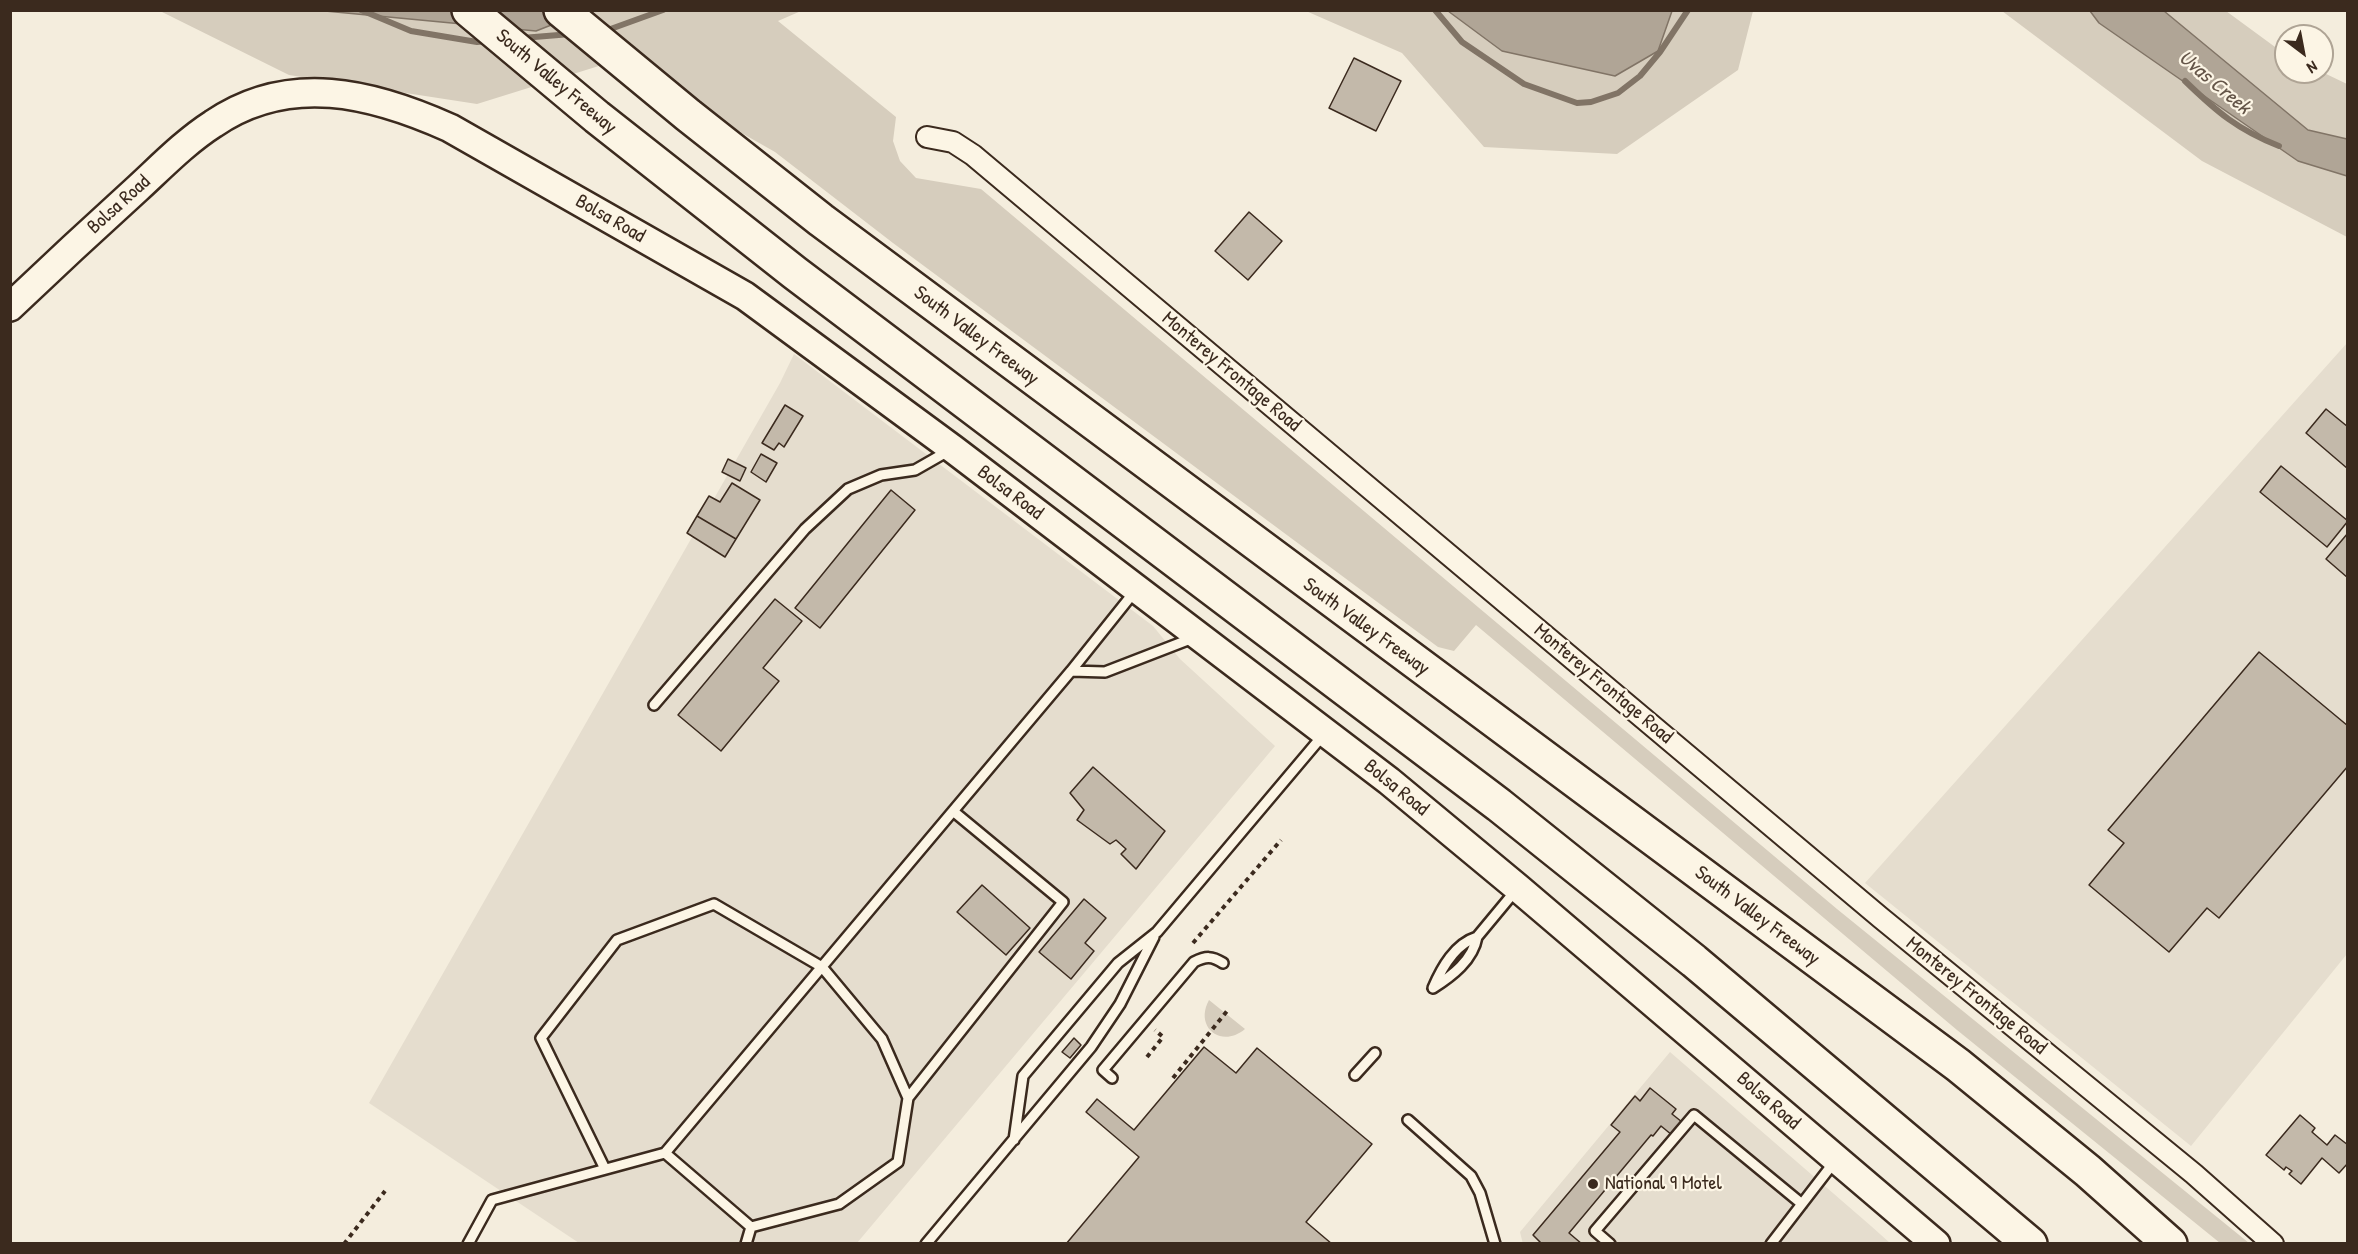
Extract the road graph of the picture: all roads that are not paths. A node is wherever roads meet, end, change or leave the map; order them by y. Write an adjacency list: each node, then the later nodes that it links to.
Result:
1 (469, 10): 35 (highway, South Valley Freeway)
2 (561, 10): 36 (highway, South Valley Freeway)
3 (927, 137): 37 (street, Monterey Frontage Road)
4 (10, 307): 5 (main road, Bolsa Road)
5 (953, 449): 6 (main road, Bolsa Road); 9 (lane)
6 (1137, 589): 7 (main road, Bolsa Road); 8 (lane)
7 (1198, 636): 8 (lane); 10 (main road, Bolsa Road)
8 (1071, 671): 11 (lane)
9 (654, 705)
10 (1326, 732): 12 (main road, Bolsa Road); 13 (lane)
11 (953, 811): 16 (lane); 20 (lane)
12 (1518, 888): 14 (lane); 24 (main road, Bolsa Road)
13 (1157, 932): 22 (lane); 22 (lane)
14 (1477, 937): 14 (lane)
15 (1223, 963): 19 (lane)
16 (822, 967): 20 (lane); 23 (lane); 25 (lane)
17 (1375, 1053): 18 (lane)
18 (1355, 1075)
19 (1112, 1077)
20 (908, 1098): 27 (lane)
21 (1408, 1120): 31 (lane)
22 (1014, 1140): 30 (lane)
23 (665, 1153): 25 (lane); 27 (lane)
24 (1837, 1160): 26 (lane); 34 (main road, Bolsa Road)
25 (605, 1170): 28 (lane)
26 (1802, 1203): 32 (lane); 33 (lane)
27 (751, 1227): 29 (lane)
28 (468, 1244)
29 (746, 1244)
30 (926, 1244)
31 (1495, 1244)
32 (1610, 1244)
33 (1771, 1244)
34 (1936, 1244)
35 (2030, 1244)
36 (2170, 1244)
37 (2273, 1244)

